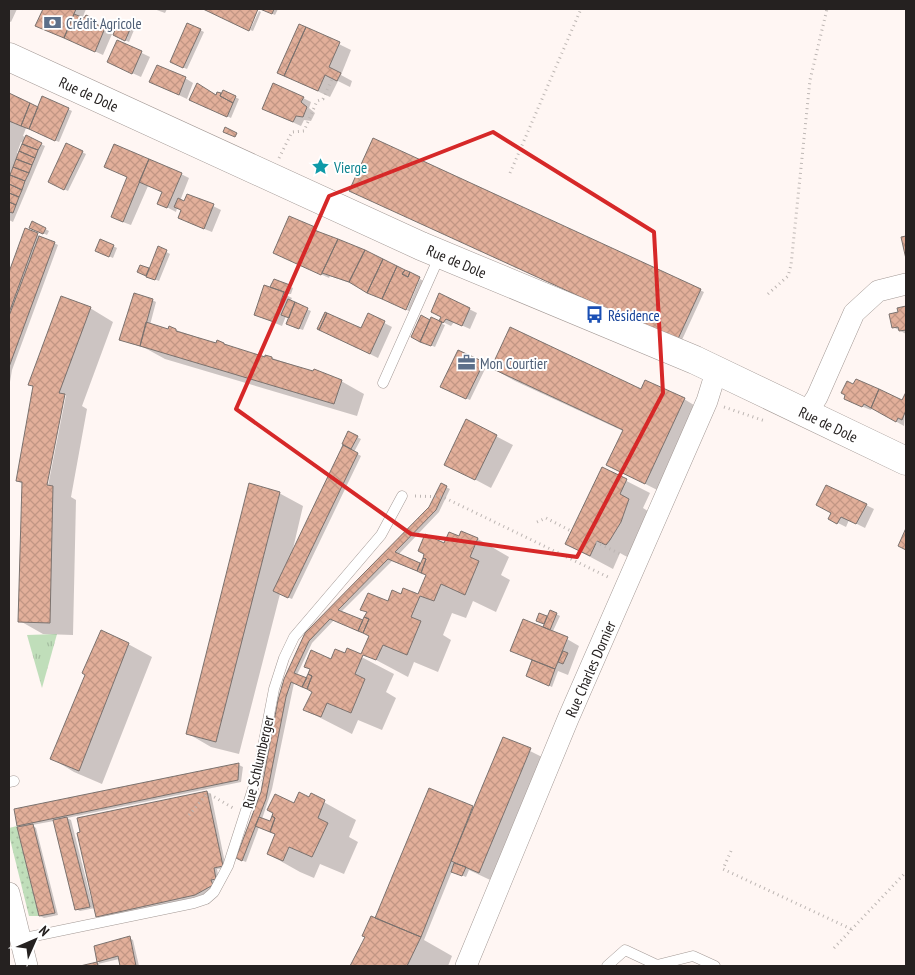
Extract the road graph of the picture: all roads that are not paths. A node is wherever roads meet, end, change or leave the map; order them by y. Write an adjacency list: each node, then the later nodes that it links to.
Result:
1 (9, 57): 2 (main road, Rue de Dole)
2 (440, 254): 4 (main road, Rue de Dole); 5 (lane)
3 (906, 284): 6 (street)
4 (716, 372): 6 (main road, Rue de Dole); 12 (street, Rue Charles Dornier)
5 (383, 383)
6 (806, 414): 7 (main road, Rue de Dole)
7 (906, 461)
8 (402, 496): 10 (lane, Rue Schlumberger)
9 (9, 893): 10 (street)
10 (20, 940): 11 (street)
11 (27, 966)
12 (466, 966)
13 (607, 966): 14 (lane)
14 (715, 966)

